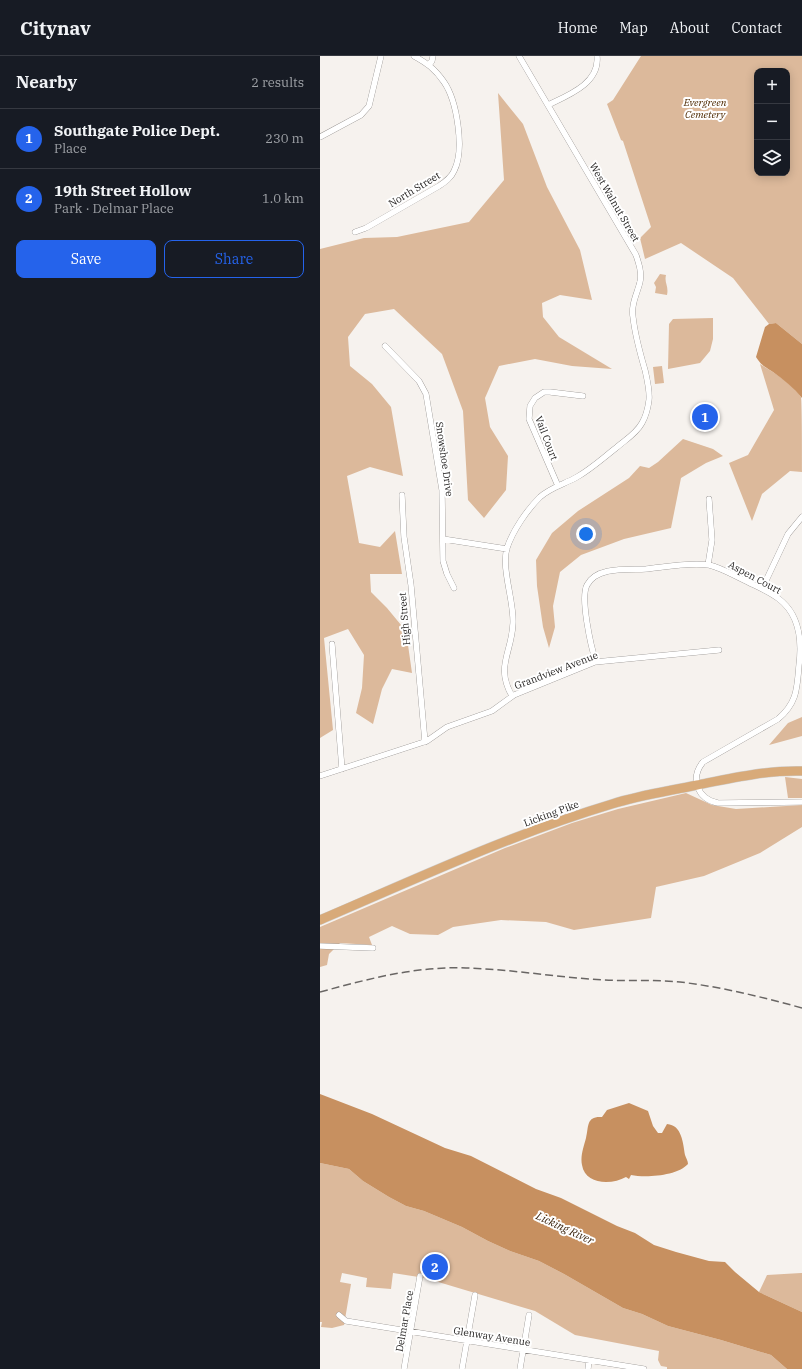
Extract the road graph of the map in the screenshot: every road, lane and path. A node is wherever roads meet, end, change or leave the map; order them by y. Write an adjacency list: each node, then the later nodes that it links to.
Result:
1 (381, 56): 8 (street)
2 (414, 56): 6 (street, North Street)
3 (433, 56): 6 (street)
4 (519, 56): 7 (street, West Walnut Street)
5 (598, 56): 7 (street)
6 (429, 65): 9 (street, North Street)
7 (548, 105): 12 (street, West Walnut Street)
8 (320, 137)
9 (354, 232)
10 (386, 346): 16 (street, Snowshoe Drive)
11 (583, 396): 12 (street, Vail Court)
12 (558, 486): 17 (street, West Walnut Street)
13 (402, 495): 26 (street, High Street)
14 (709, 499): 18 (street)
15 (802, 517): 20 (street)
16 (443, 539): 17 (street); 19 (street, Snowshoe Drive)
17 (507, 549): 25 (street)
18 (708, 565): 20 (street, Aspen Court); 23 (street, Aspen Court)
19 (454, 588)
20 (762, 589): 24 (street, Aspen Court)
21 (332, 644): 27 (street)
22 (720, 650): 23 (street, Grandview Avenue)
23 (596, 662): 25 (street, Grandview Avenue)
24 (801, 662): 30 (street, Aspen Court)
25 (512, 696): 26 (street, Grandview Avenue)
26 (425, 742): 27 (street, Grandview Avenue)
27 (342, 769): 29 (street, Grandview Avenue)
28 (802, 771): 30 (main road, Licking Pike)
29 (320, 776)
30 (698, 785): 31 (street); 32 (main road, Licking Pike)
31 (802, 802)
32 (320, 920)
33 (320, 946): 34 (street)
34 (373, 948)
35 (420, 1276): 39 (street, Delmar Place)
36 (476, 1294): 40 (street)
37 (339, 1315): 39 (street, Glenway Avenue)
38 (529, 1315): 41 (street)
39 (411, 1332): 40 (street, Glenway Avenue); 43 (street, Delmar Place)
40 (467, 1341): 41 (street, Glenway Avenue); 44 (street)
41 (523, 1350): 42 (street, Glenway Avenue); 45 (street)
42 (589, 1361): 46 (street); 47 (street, Glenway Avenue)
43 (404, 1369)
44 (462, 1369)
45 (520, 1369)
46 (588, 1369)
47 (644, 1369)

